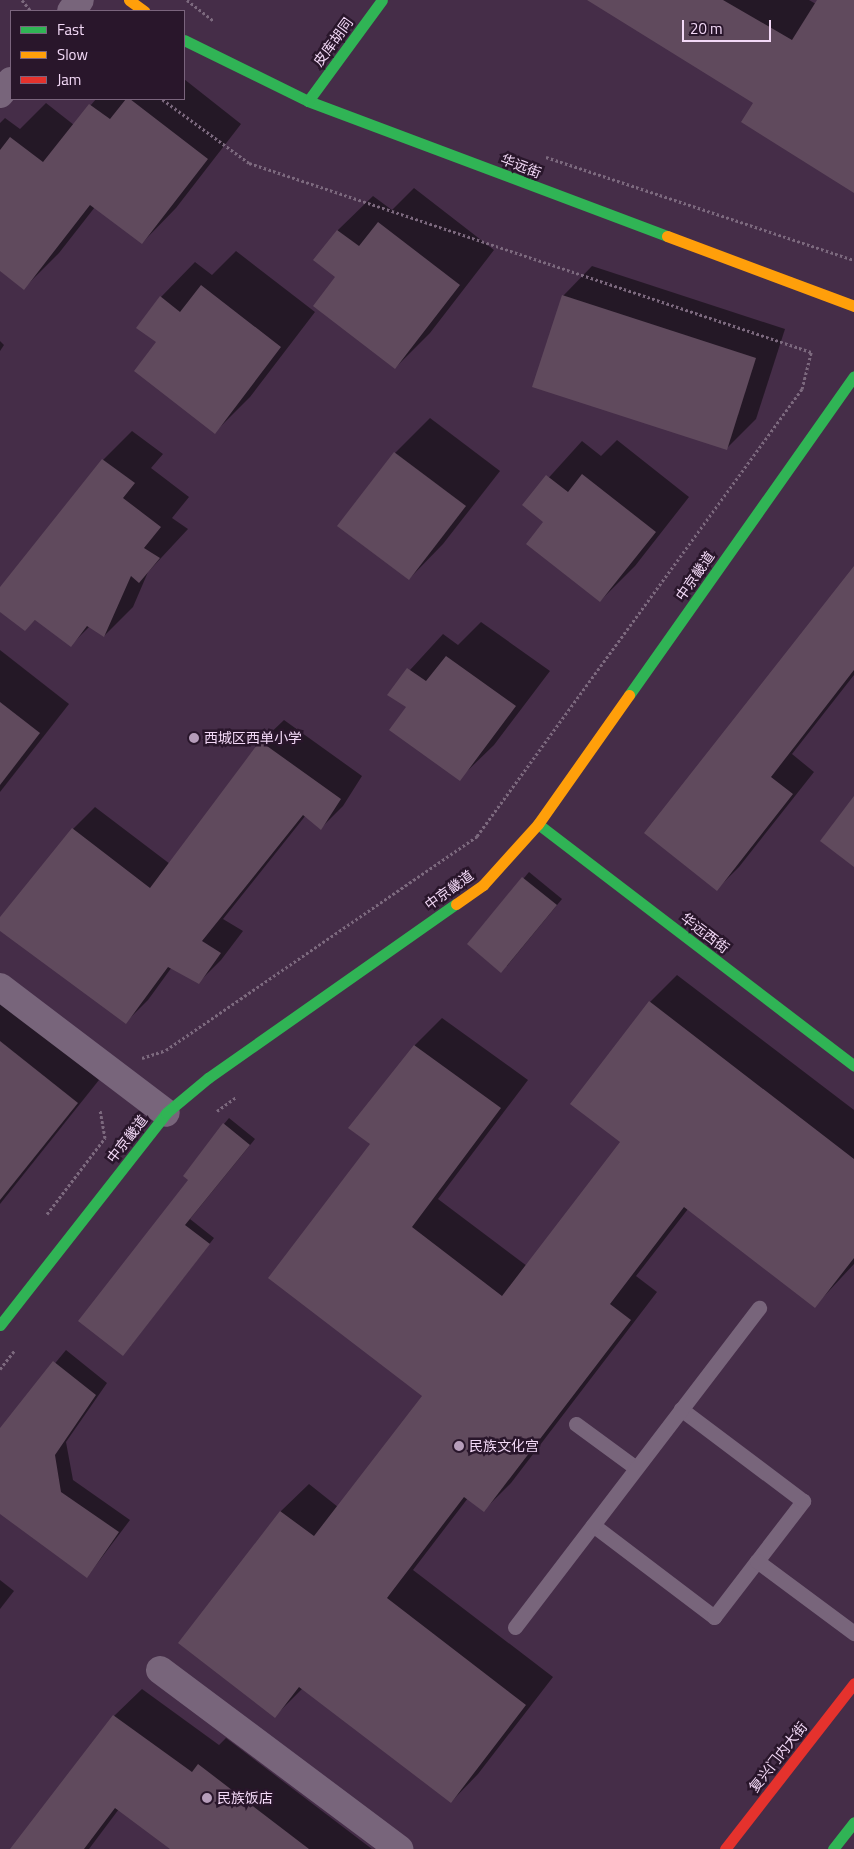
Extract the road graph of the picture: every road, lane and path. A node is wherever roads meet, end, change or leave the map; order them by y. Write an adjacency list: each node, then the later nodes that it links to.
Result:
1 (22, 0): 5 (path)
2 (80, 0): 6 (street)
3 (129, 0): 7 (main road)
4 (382, 0): 12 (main road, 皮库胡同)
5 (30, 10)
6 (72, 10)
7 (143, 10)
8 (185, 40): 12 (main road, 华远街)
9 (10, 82): 10 (street)
10 (0, 94)
11 (163, 100): 19 (path)
12 (308, 101): 15 (main road, 华远街)
13 (542, 155): 14 (path)
14 (854, 260)
15 (854, 306)
16 (854, 376): 17 (main road, 中京畿道)
17 (538, 824): 20 (main road, 华远西街); 22 (main road, 中京畿道)
18 (0, 987): 22 (street)
19 (135, 1060)
20 (854, 1066)
21 (100, 1109): 23 (path)
22 (166, 1113): 25 (main road, 中京畿道)
23 (41, 1222)
24 (759, 1308): 26 (lane)
25 (0, 1325)
26 (681, 1410): 28 (lane); 30 (lane)
27 (576, 1424): 28 (lane)
28 (636, 1468): 29 (lane)
29 (593, 1525): 30 (lane); 31 (lane)
30 (757, 1561): 32 (lane)
31 (514, 1627)
32 (854, 1632)
33 (160, 1670): 36 (street)
34 (854, 1682): 37 (main road, 复兴门内大街)
35 (854, 1822): 38 (main road)
36 (399, 1849)
37 (725, 1849)
38 (833, 1849)

